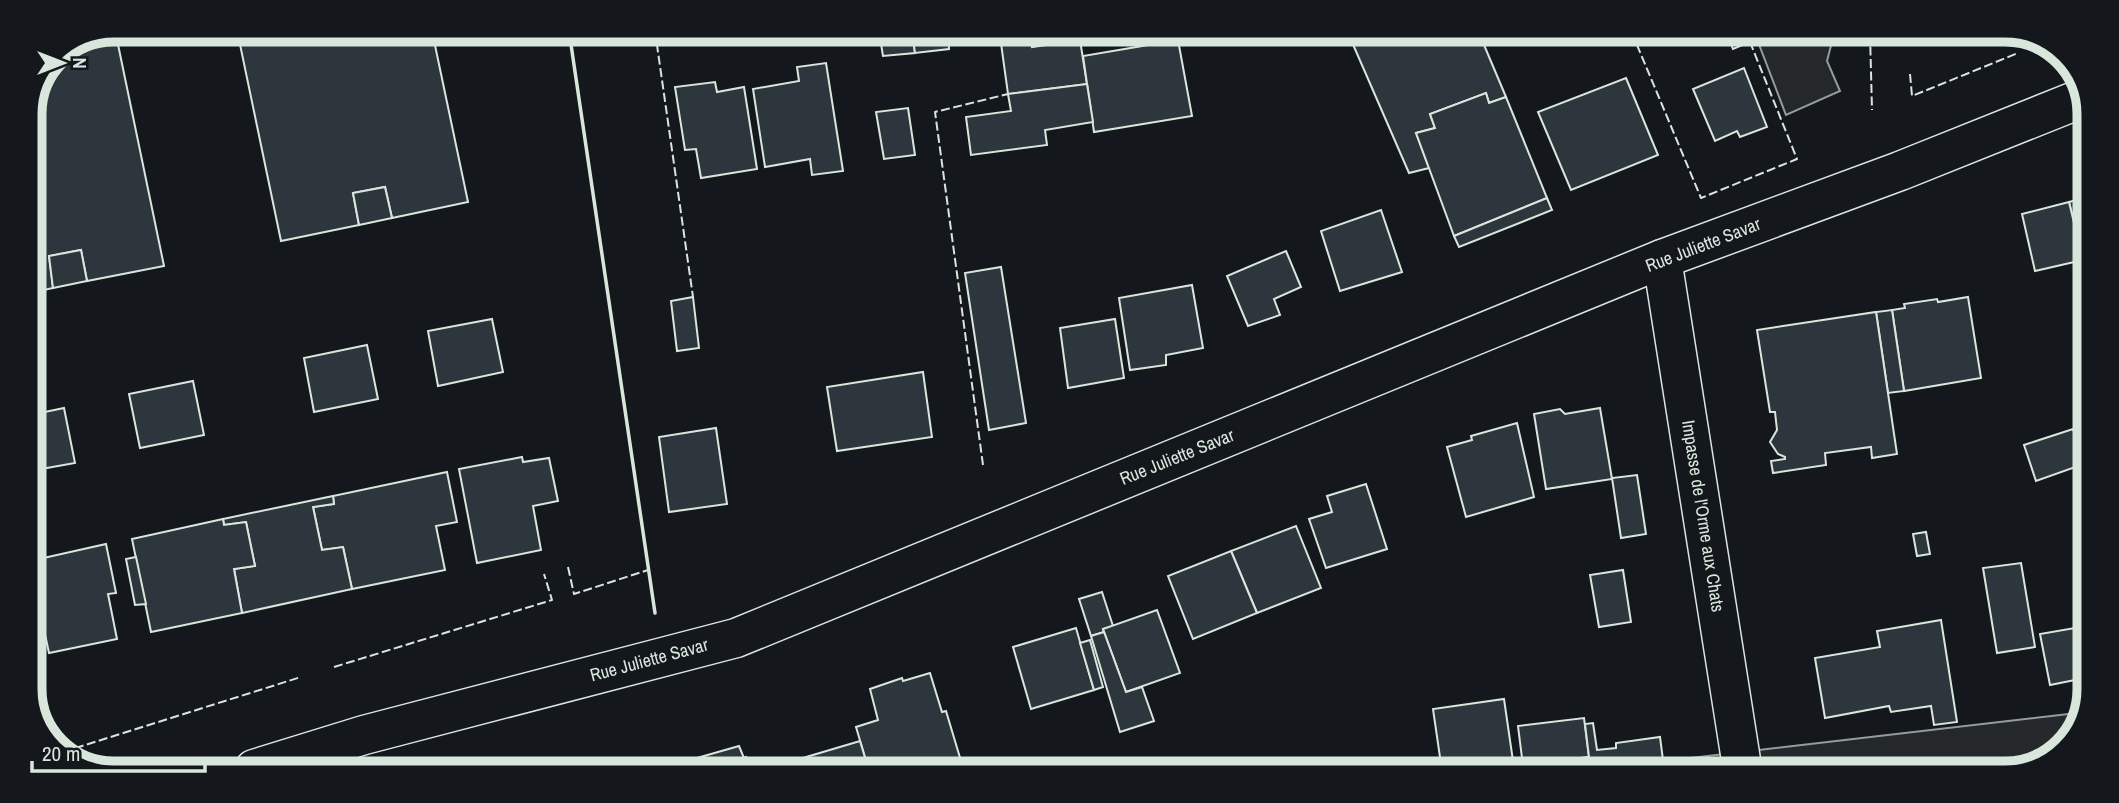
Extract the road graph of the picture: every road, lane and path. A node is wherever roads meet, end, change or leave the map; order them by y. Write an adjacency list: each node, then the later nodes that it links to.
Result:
1 (2076, 101): 2 (street, Rue Juliette Savar)
2 (1662, 259): 3 (street, Rue Juliette Savar); 4 (street, Impasse de l'Orme aux Chats)
3 (280, 761)
4 (1741, 761)

